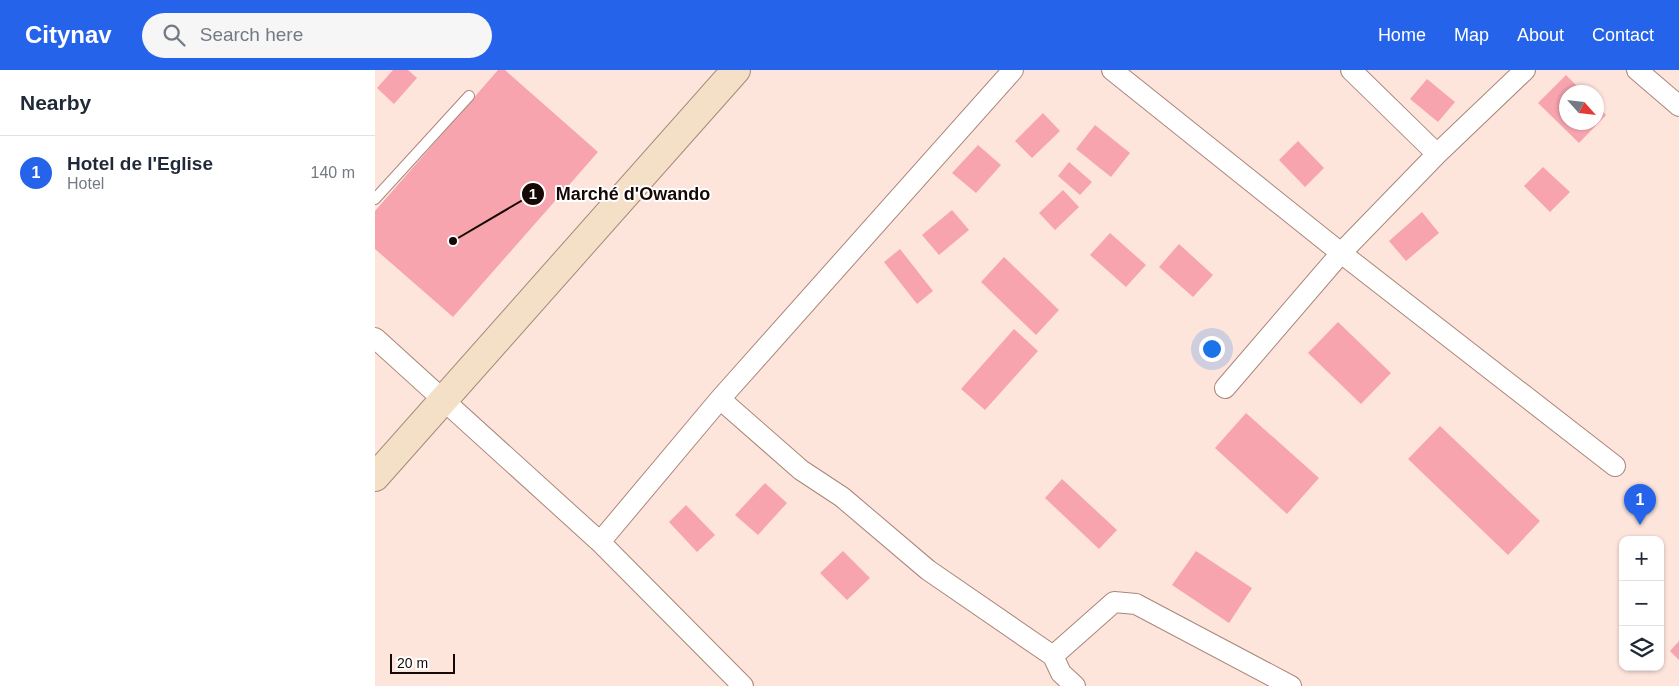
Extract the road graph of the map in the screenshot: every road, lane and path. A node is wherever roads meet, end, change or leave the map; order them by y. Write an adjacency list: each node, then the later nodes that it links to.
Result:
1 (736, 70): 15 (main road)
2 (1013, 70): 14 (street)
3 (1112, 70): 11 (street)
4 (1351, 70): 9 (street)
5 (1525, 70): 9 (street)
6 (1637, 70): 8 (street)
7 (469, 96): 10 (lane)
8 (1679, 106)
9 (1437, 154): 11 (street)
10 (375, 199)
11 (1341, 253): 13 (street); 16 (street)
12 (375, 338): 15 (street)
13 (1225, 388)
14 (720, 399): 18 (street); 19 (street)
15 (443, 401): 17 (main road); 18 (street)
16 (1615, 466)
17 (375, 477)
18 (599, 542): 20 (street)
19 (1053, 656): 21 (street); 22 (street)
20 (743, 686)
21 (1075, 686)
22 (1291, 686)

